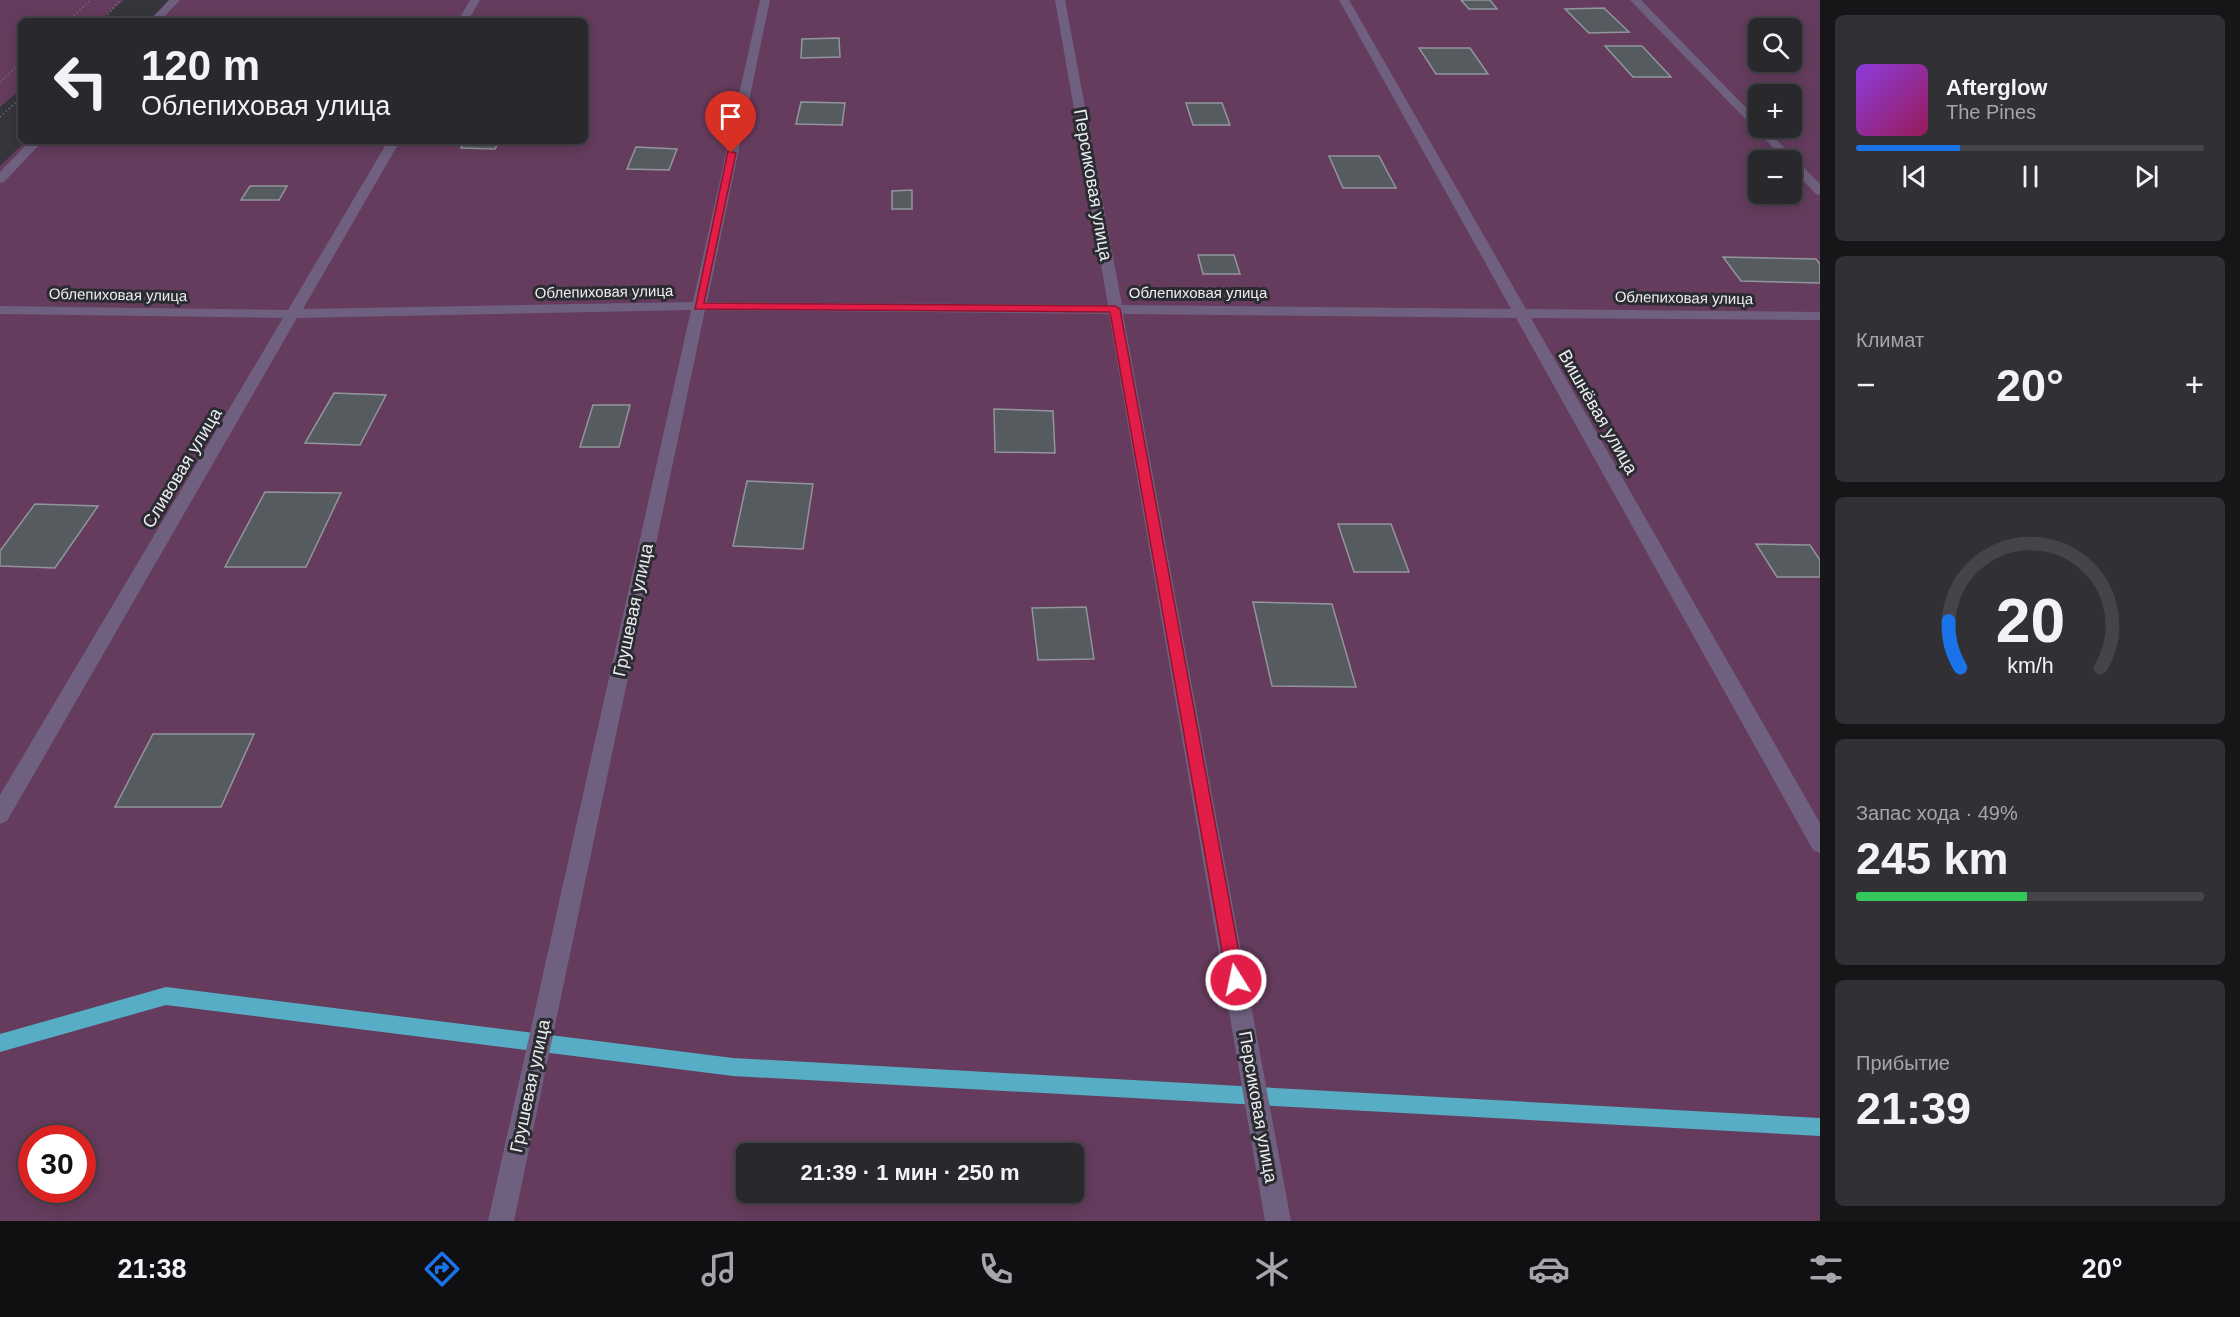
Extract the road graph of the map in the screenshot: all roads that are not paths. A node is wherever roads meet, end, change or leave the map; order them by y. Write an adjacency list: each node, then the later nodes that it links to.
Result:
1 (175, 0): 7 (street)
2 (475, 0): 8 (street)
3 (765, 0): 17 (street, Грушевая улица)
4 (1060, 0): 18 (street, Персиковая улица)
5 (1344, 0): 20 (street, Вишнёвая улица)
6 (1635, 0): 9 (street)
7 (157, 18)
8 (465, 18)
9 (1748, 117)
10 (1769, 138): 13 (street)
11 (34, 144): 15 (street)
12 (392, 144): 21 (street, Сливовая улица)
13 (1780, 150)
14 (1802, 172): 16 (street)
15 (0, 179)
16 (1820, 191)
17 (698, 306): 18 (street, Облепиховая улица); 21 (street, Облепиховая улица); 25 (street, Грушевая улица)
18 (1115, 309): 20 (street, Облепиховая улица); 26 (street, Персиковая улица)
19 (0, 310): 21 (street, Облепиховая улица)
20 (1519, 312): 22 (street, Облепиховая улица); 24 (street, Вишнёвая улица)
21 (295, 314): 23 (street, Сливовая улица)
22 (1820, 316)
23 (0, 814)
24 (1820, 843)
25 (501, 1221)
26 (1278, 1221)

